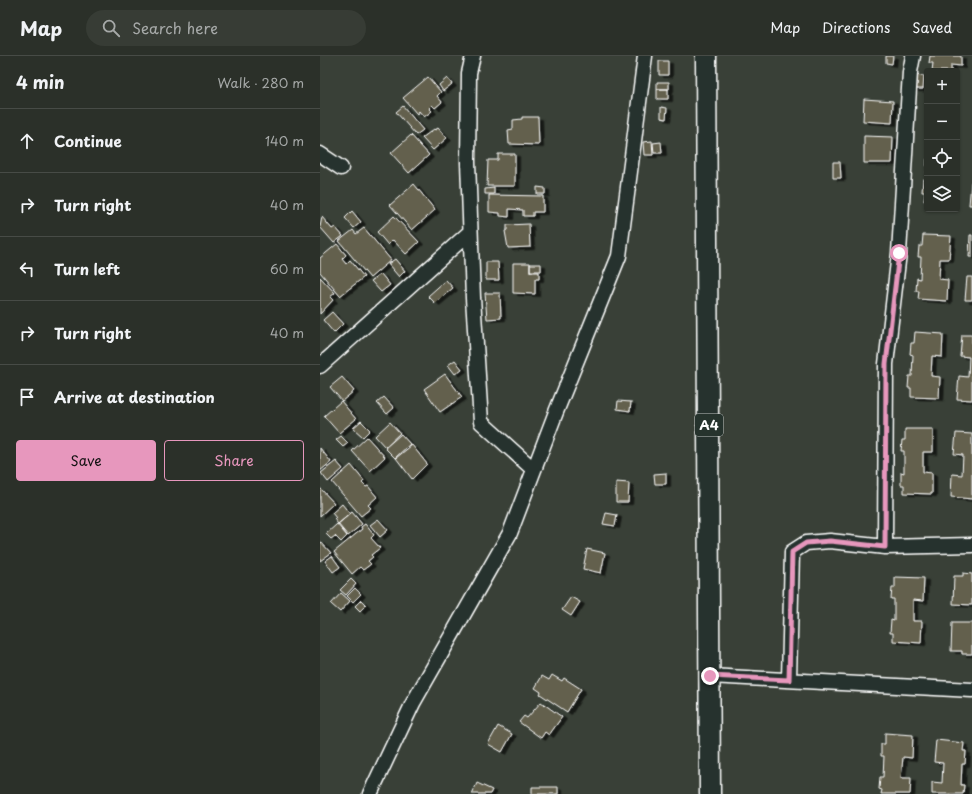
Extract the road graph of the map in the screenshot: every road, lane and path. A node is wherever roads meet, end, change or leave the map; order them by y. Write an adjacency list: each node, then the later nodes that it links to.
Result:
1 (473, 56): 7 (street)
2 (645, 56): 9 (street)
3 (706, 56): 12 (highway, A4)
4 (913, 56): 11 (street)
5 (320, 154): 6 (street)
6 (341, 168)
7 (470, 232): 8 (street); 9 (street)
8 (320, 366)
9 (534, 470): 15 (street)
10 (972, 545): 11 (street)
11 (885, 547): 13 (street)
12 (710, 676): 13 (street); 16 (highway, A4)
13 (789, 680): 14 (street)
14 (972, 690)
15 (370, 794)
16 (710, 794)

